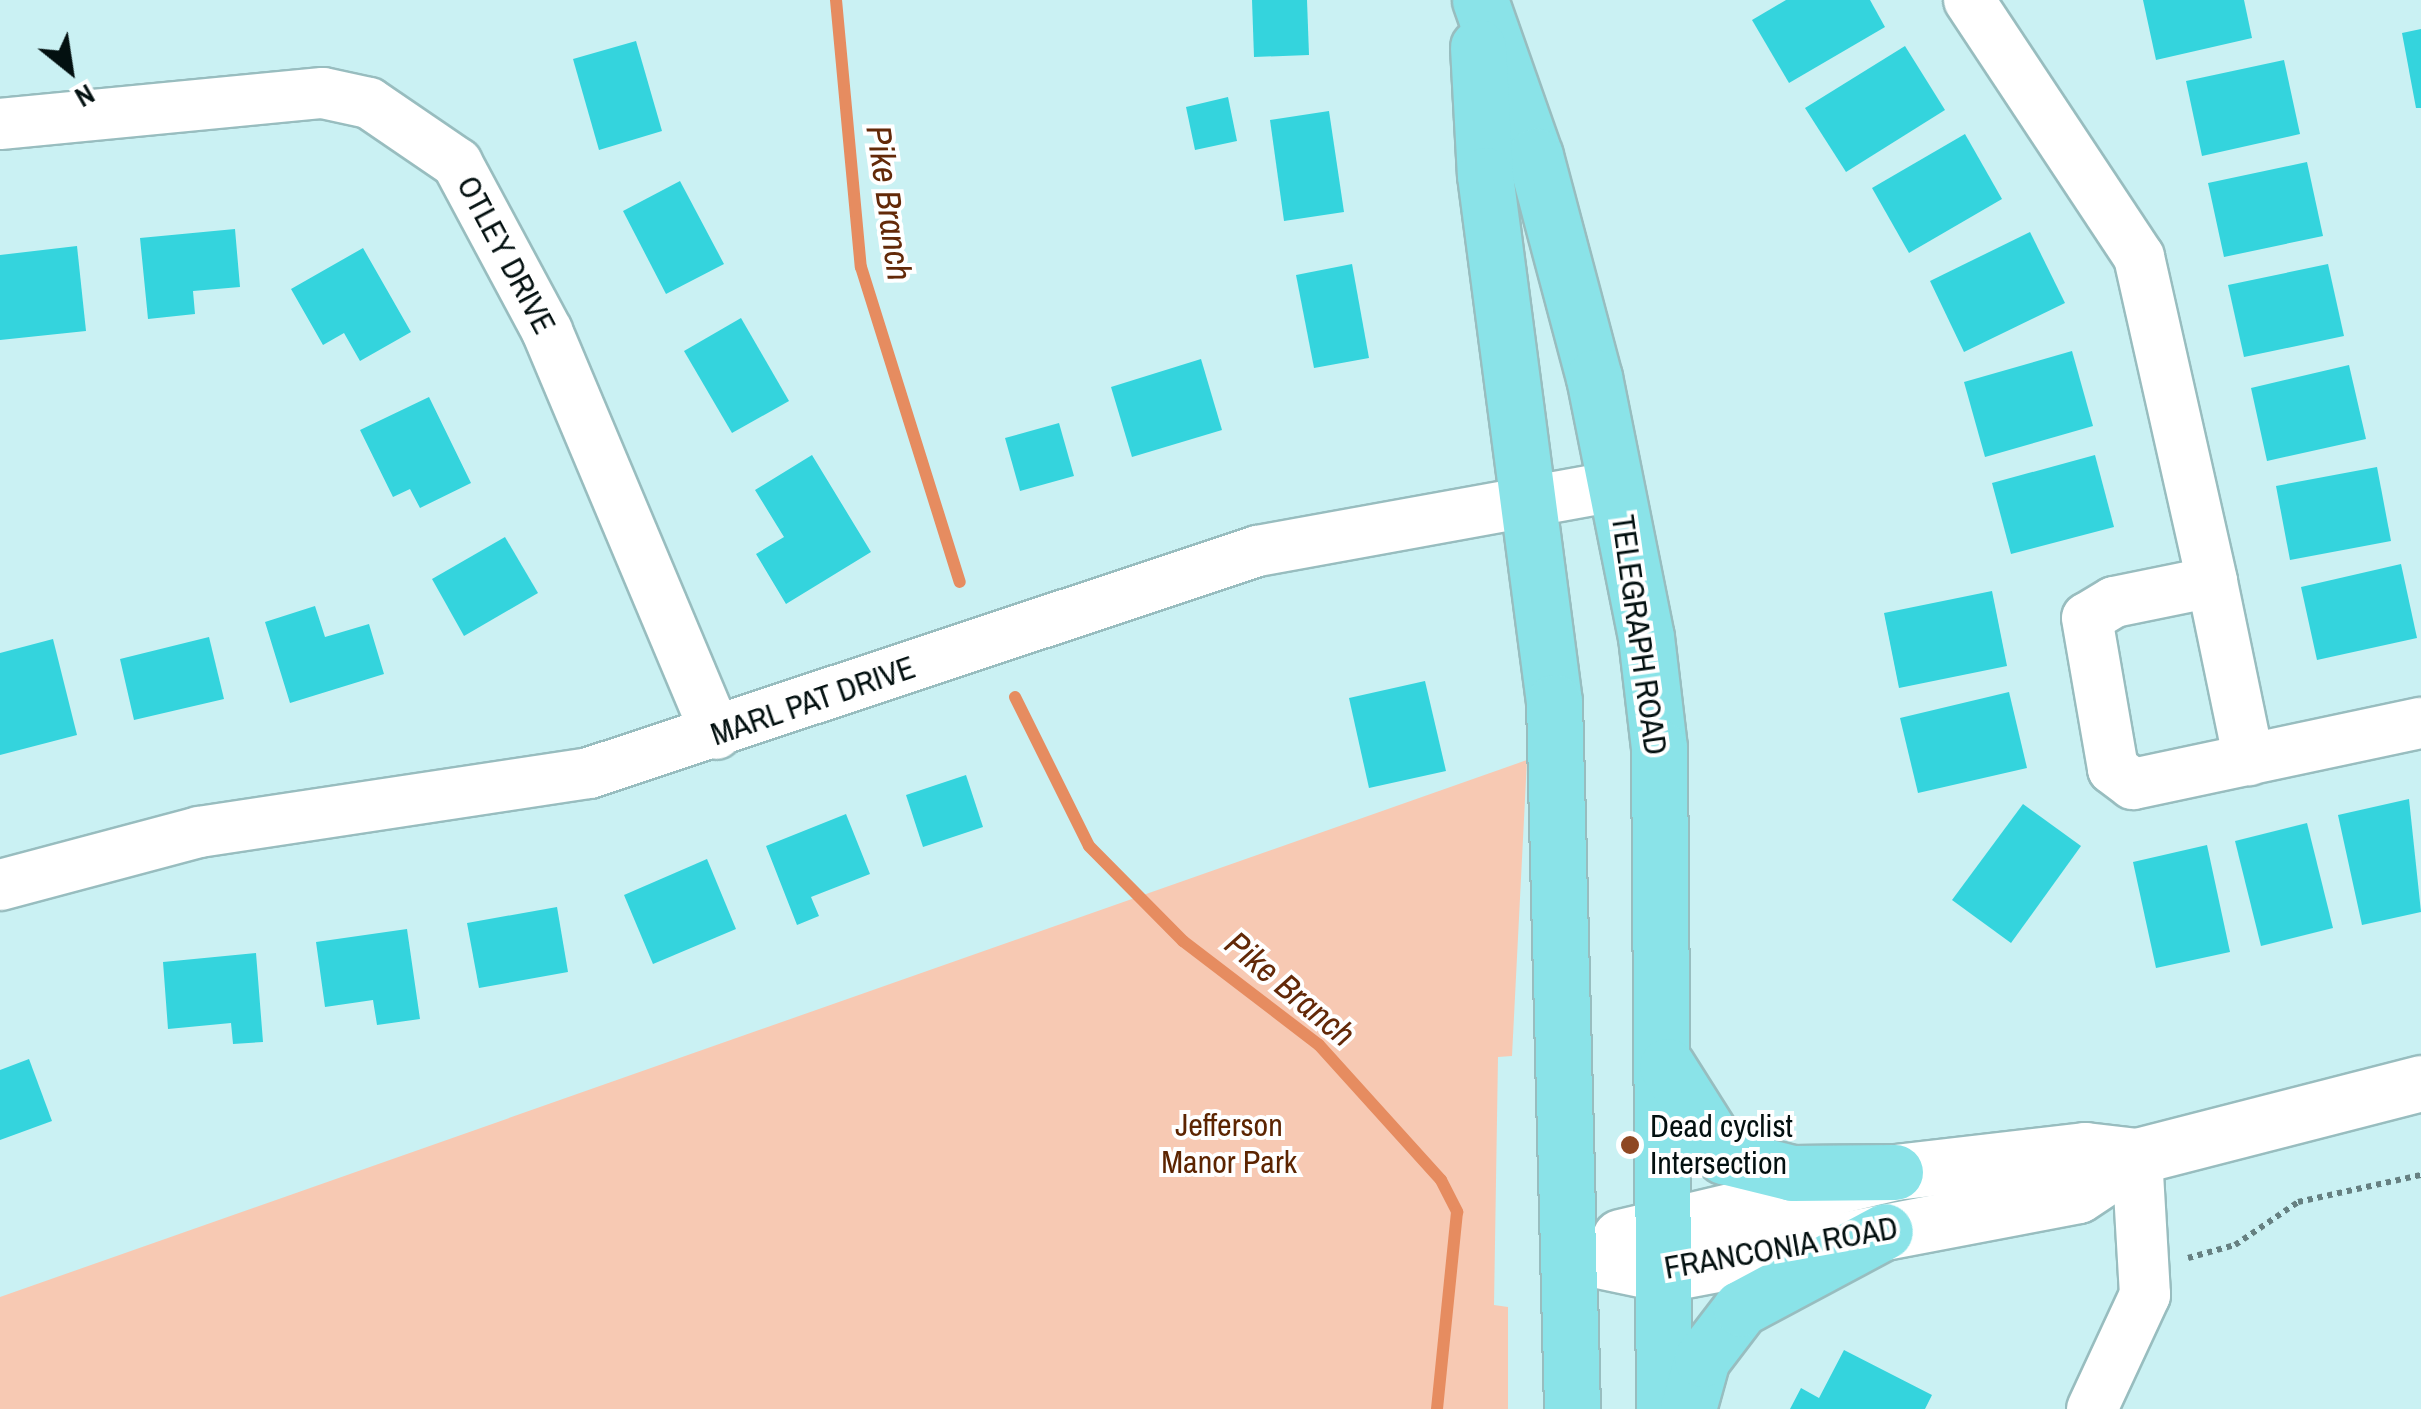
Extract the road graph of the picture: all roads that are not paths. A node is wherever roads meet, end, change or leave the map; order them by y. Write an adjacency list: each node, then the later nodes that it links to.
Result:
1 (1478, 0): 4 (main road, TELEGRAPH ROAD); 5 (main road, TELEGRAPH ROAD)
2 (1969, 0): 6 (street)
3 (0, 124): 8 (street, OTLEY DRIVE)
4 (1617, 486): 5 (street, MARL PAT DRIVE); 11 (main road, TELEGRAPH ROAD)
5 (1533, 500): 8 (street, MARL PAT DRIVE); 17 (main road, TELEGRAPH ROAD)
6 (2212, 582): 9 (street); 9 (street)
7 (2421, 723): 9 (street)
8 (716, 734): 10 (street, MARL PAT DRIVE)
9 (2249, 760)
10 (0, 885)
11 (1662, 1056): 14 (main road); 16 (main road, TELEGRAPH ROAD)
12 (2421, 1084): 13 (main road, FRANCONIA ROAD)
13 (2137, 1156): 14 (main road, FRANCONIA ROAD); 15 (main road, FRANCONIA ROAD); 21 (street)
14 (1895, 1172): 16 (main road, FRANCONIA ROAD)
15 (1885, 1231): 16 (main road, FRANCONIA ROAD); 20 (main road)
16 (1664, 1248): 17 (main road, FRANCONIA ROAD); 19 (main road, TELEGRAPH ROAD)
17 (1570, 1254): 18 (main road, TELEGRAPH ROAD)
18 (1572, 1409)
19 (1664, 1409)
20 (1688, 1409)
21 (2092, 1409)

